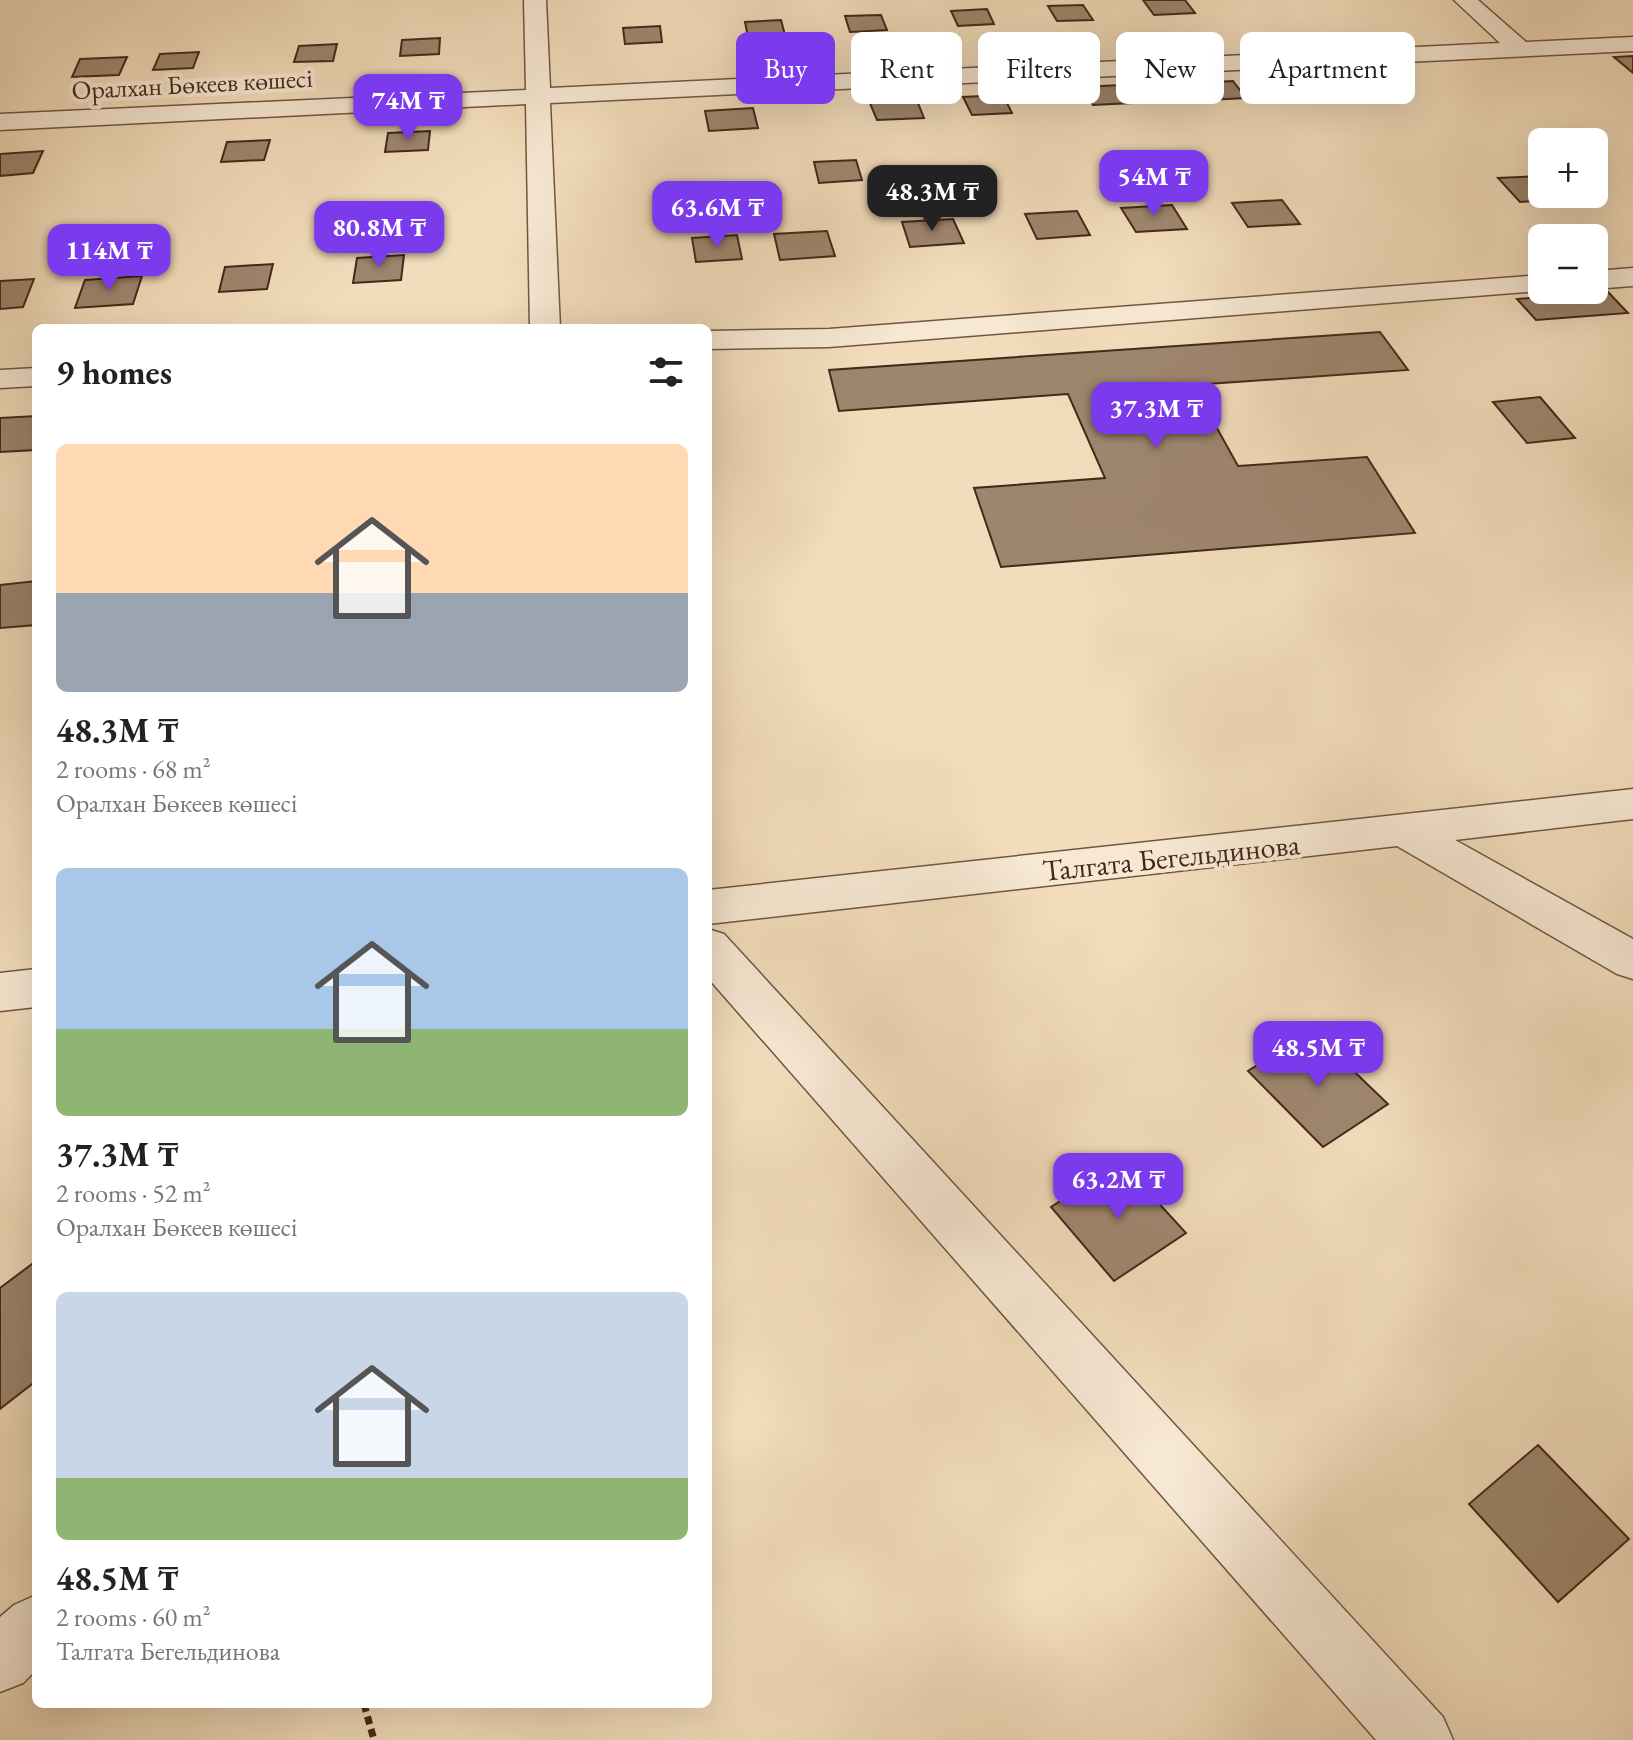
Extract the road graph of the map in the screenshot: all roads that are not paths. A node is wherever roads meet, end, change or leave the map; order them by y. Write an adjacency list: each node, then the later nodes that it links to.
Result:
1 (535, 0): 5 (street)
2 (1465, 0): 4 (street)
3 (1633, 44): 4 (street, Оралхан Бөкеев көшесі)
4 (1521, 50): 5 (street, Оралхан Бөкеев көшесі)
5 (539, 95): 6 (street, Оралхан Бөкеев көшесі); 10 (street)
6 (0, 122)
7 (1633, 277): 8 (street)
8 (1608, 279)
9 (1528, 285): 11 (street)
10 (545, 324)
11 (712, 340)
12 (32, 377): 13 (street)
13 (0, 379)
14 (1633, 804): 15 (street, Талгата Бегельдинова)
15 (1405, 831): 16 (street, Талгата Бегельдинова); 18 (street)
16 (712, 907)
17 (712, 951): 23 (street)
18 (1633, 961)
19 (32, 988): 20 (street)
20 (0, 992)
21 (32, 1631): 22 (street)
22 (0, 1660)
23 (1420, 1740)

